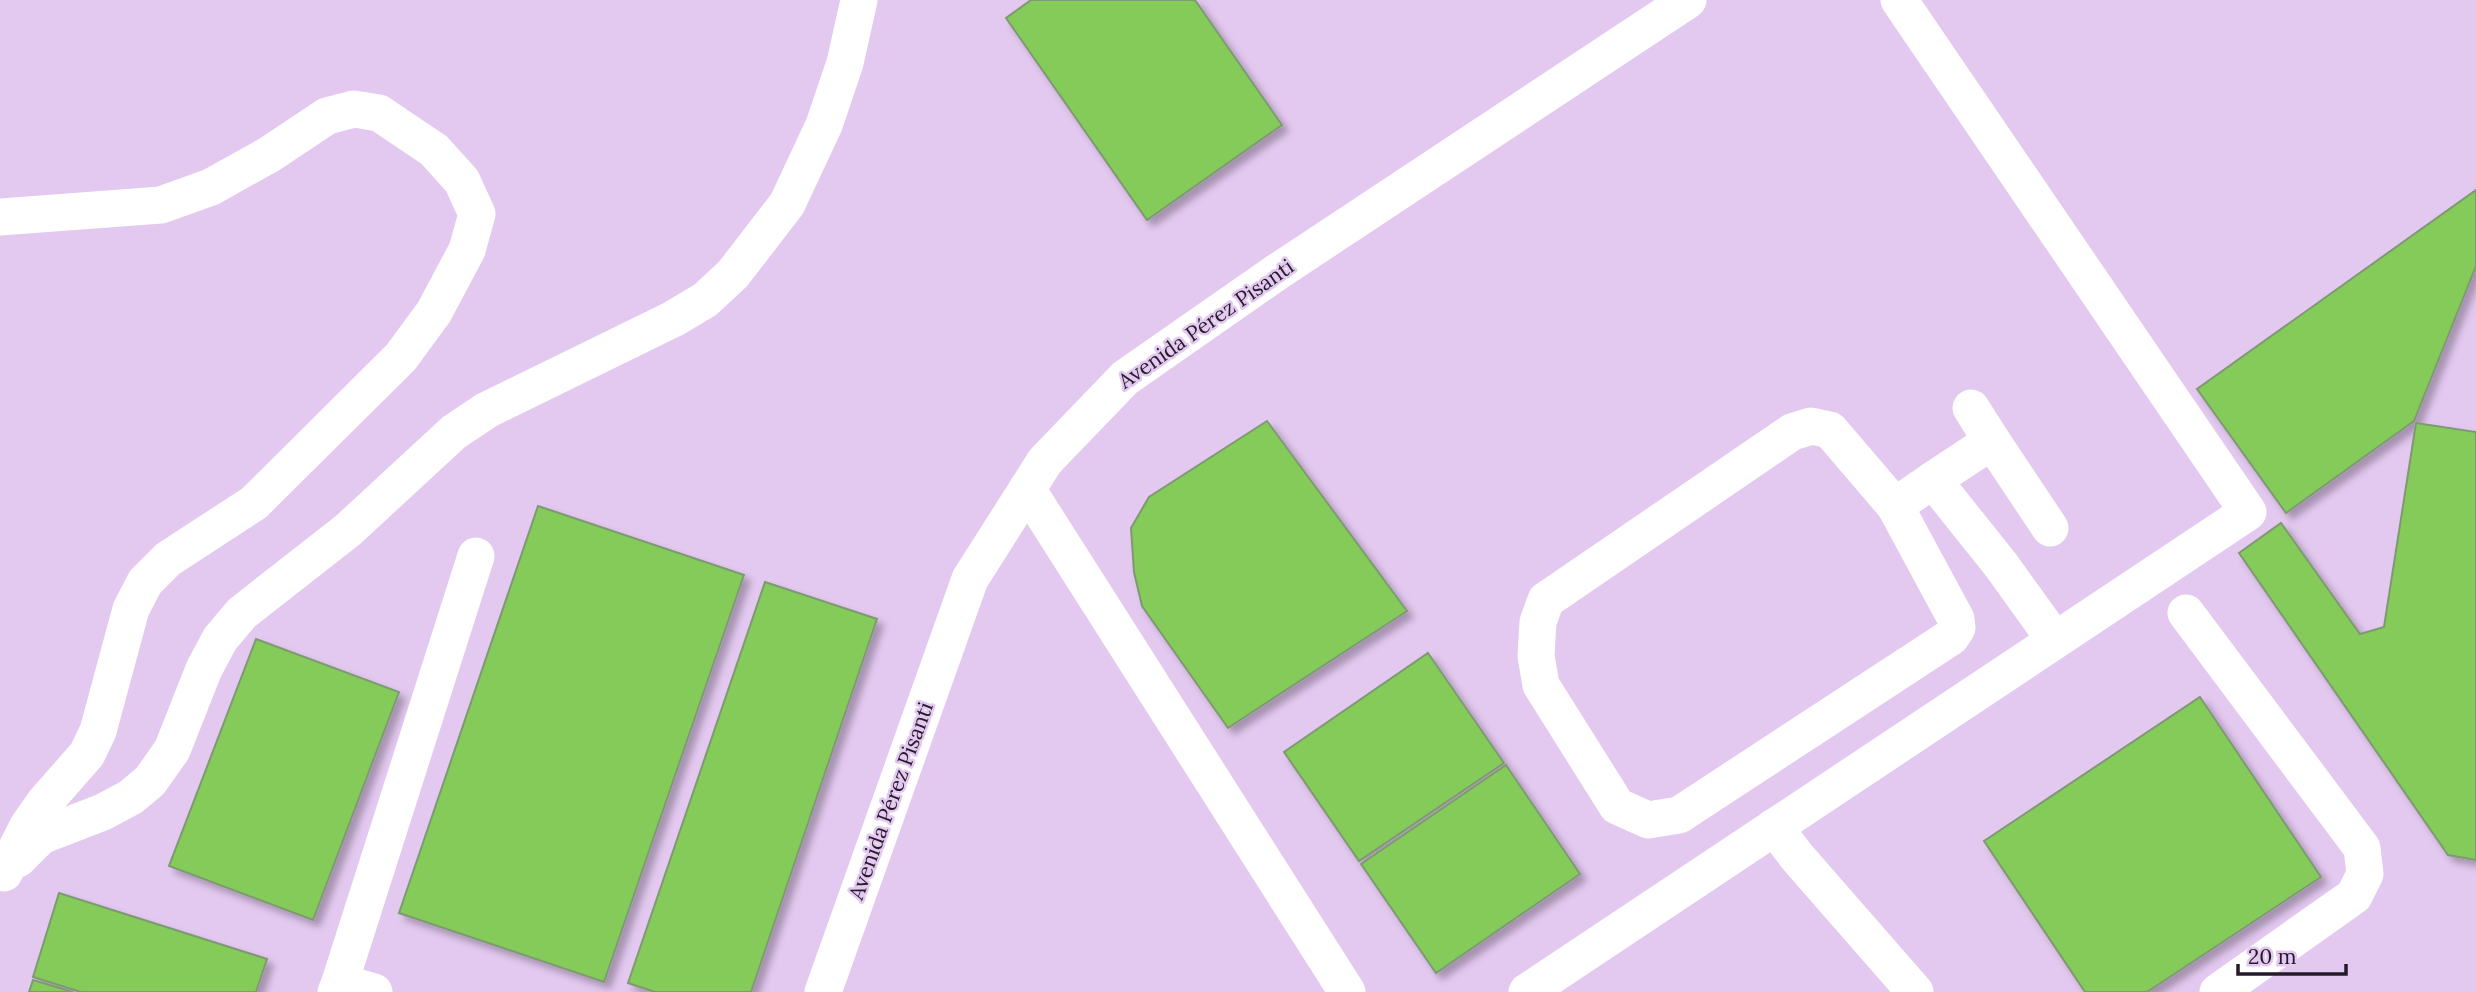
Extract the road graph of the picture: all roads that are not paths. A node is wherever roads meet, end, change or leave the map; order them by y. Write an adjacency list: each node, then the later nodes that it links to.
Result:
1 (859, 0): 15 (street)
2 (1688, 0): 8 (street, Avenida Pérez Pisanti)
3 (1899, 0): 13 (street)
4 (0, 218): 15 (street)
5 (1970, 408): 6 (street)
6 (1992, 441): 7 (street); 10 (street)
7 (1933, 480): 9 (street); 13 (street)
8 (1027, 489): 18 (street, Avenida Pérez Pisanti); 19 (street)
9 (1895, 506): 9 (street)
10 (2050, 528)
11 (476, 556): 16 (street)
12 (2186, 613): 22 (street)
13 (2055, 640): 14 (street)
14 (1774, 827): 20 (street); 21 (street)
15 (2, 876)
16 (338, 987): 17 (street)
17 (374, 992)
18 (822, 992)
19 (1347, 992)
20 (1527, 992)
21 (1915, 992)
22 (2218, 992)

